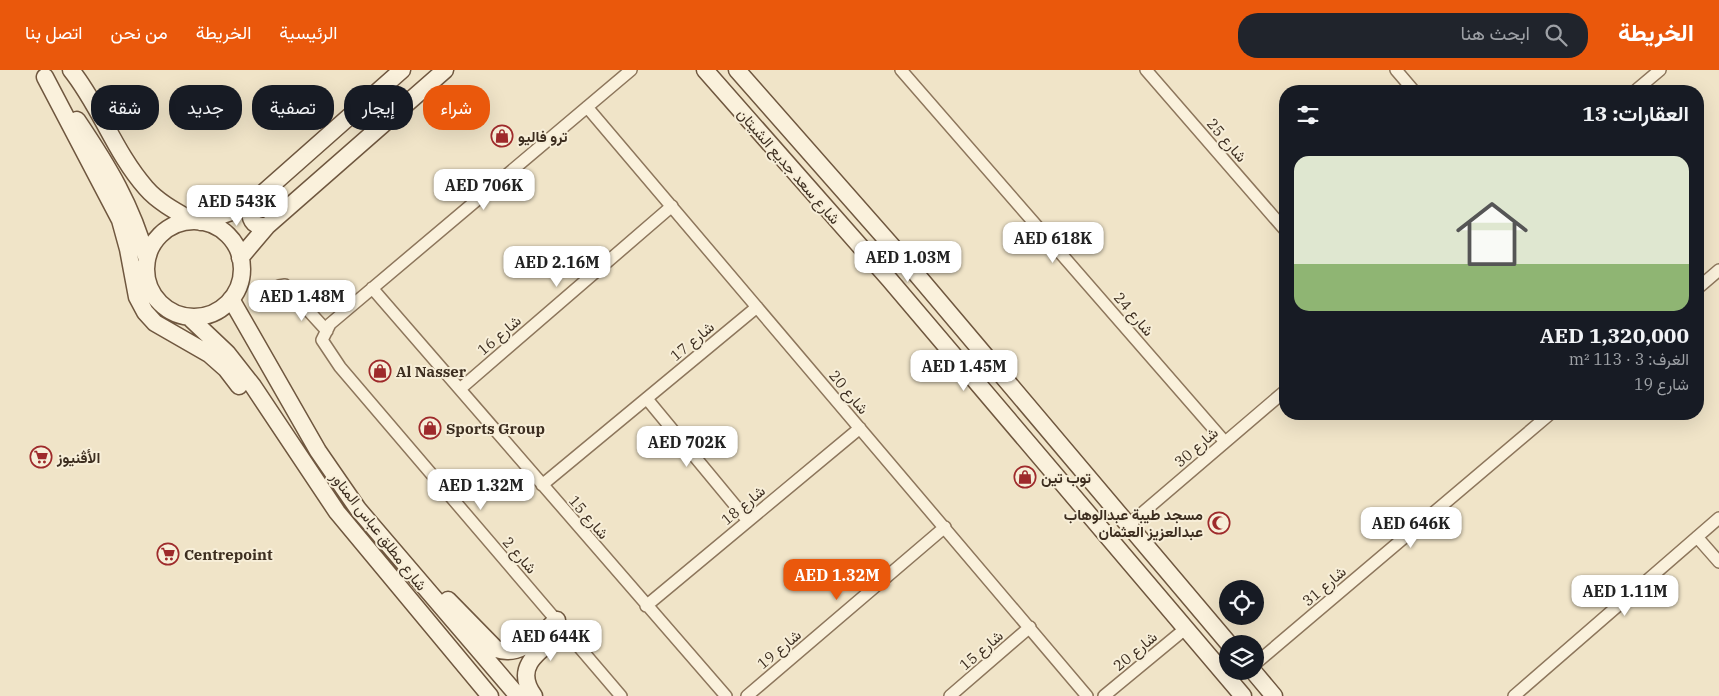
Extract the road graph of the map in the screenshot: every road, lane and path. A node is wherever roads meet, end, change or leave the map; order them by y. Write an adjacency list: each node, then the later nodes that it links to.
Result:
1 (71, 70): 22 (street)
2 (402, 70): 13 (street)
3 (444, 70): 16 (street)
4 (631, 70): 17 (street)
5 (705, 70): 29 (street, شارع سعد جديع الشيتان)
6 (737, 70): 27 (street, شارع سعد جديع الشيتان)
7 (901, 70): 45 (street, شارع 24)
8 (1146, 70): 23 (street, شارع 25)
9 (1396, 70): 14 (street)
10 (1660, 70): 12 (street)
11 (42, 74): 26 (street); 43 (street)
12 (1646, 74): 15 (street)
13 (385, 85)
14 (1409, 85)
15 (1639, 85)
16 (413, 98)
17 (587, 107): 21 (street, شارع 20); 31 (street)
18 (344, 122): 20 (street)
19 (376, 130): 24 (street)
20 (255, 200): 22 (street); 24 (street)
21 (672, 206): 35 (street, شارع 20); 39 (street, شارع 16)
22 (197, 222): 25 (street); 26 (street)
23 (1279, 223)
24 (267, 226): 25 (street)
25 (240, 258): 33 (street)
26 (147, 260): 37 (street)
27 (907, 263): 29 (street); 32 (street, شارع سعد جديع الشيتان)
28 (1719, 270): 30 (street)
29 (889, 279): 36 (street, شارع سعد جديع الشيتان)
30 (1704, 283)
31 (372, 288): 38 (street); 39 (street, شارع 15)
32 (933, 296): 36 (street); 49 (street, شارع سعد جديع الشيتان)
33 (232, 299): 37 (street); 53 (street, شارع مطلق عباس المناور)
34 (273, 303): 38 (street, شارع 2)
35 (757, 307): 41 (street, شارع 17); 44 (street, شارع 20)
36 (915, 310): 57 (street, شارع سعد جديع الشيتان)
37 (189, 317): 43 (street, شارع مطلق عباس المناور)
38 (325, 335): 55 (street, شارع 2)
39 (460, 389): 46 (street, شارع 15)
40 (1279, 396): 45 (street, شارع 30)
41 (646, 399): 46 (street, شارع 17); 48 (street)
42 (1543, 420): 59 (street, شارع 31)
43 (275, 422): 61 (street, شارع مطلق عباس المناور)
44 (860, 428): 48 (street, شارع 18); 50 (street, شارع 20)
45 (1226, 442): 49 (street, شارع 30)
46 (542, 485): 54 (street, شارع 15)
47 (1719, 518): 51 (street)
48 (748, 521): 54 (street, شارع 18)
49 (1127, 526): 58 (street, شارع سعد جديع الشيتان)
50 (945, 527): 56 (street, شارع 20); 66 (street, شارع 19)
51 (1697, 536): 52 (street); 72 (street)
52 (1719, 562)
53 (414, 576): 55 (street); 62 (street, شارع مطلق عباس المناور)
54 (646, 606): 65 (street, شارع 15)
55 (561, 626): 63 (street); 64 (street, شارع 2)
56 (1030, 628): 67 (street, شارع 15); 68 (street, شارع 20)
57 (1185, 629): 69 (street, شارع 20); 70 (street, شارع سعد جديع الشيتان)
58 (1221, 635)
59 (1264, 656)
60 (1261, 680): 71 (street)
61 (490, 696)
62 (518, 696)
63 (534, 696)
64 (621, 696)
65 (726, 696)
66 (747, 696)
67 (950, 696)
68 (1087, 696)
69 (1104, 696)
70 (1242, 696)
71 (1274, 696)
72 (1514, 696)

